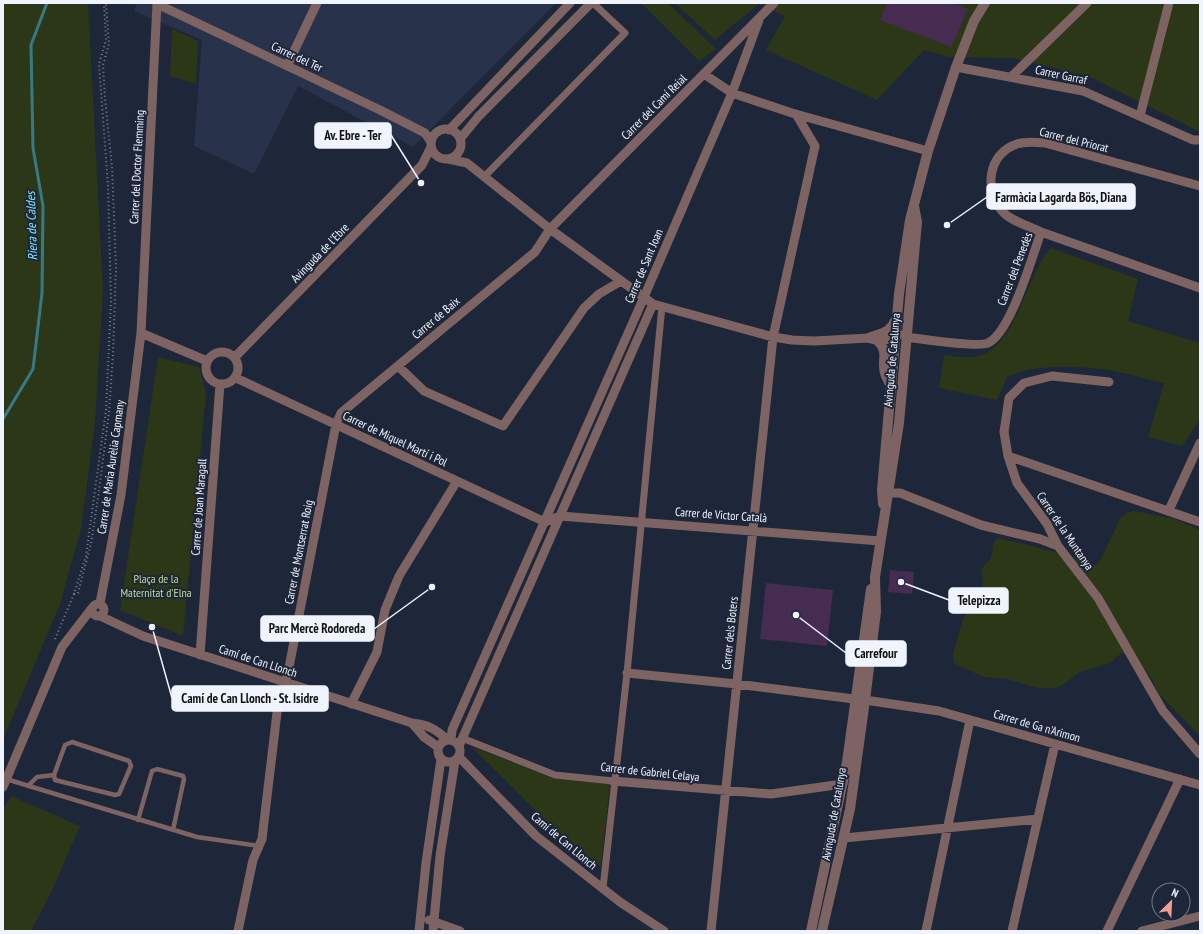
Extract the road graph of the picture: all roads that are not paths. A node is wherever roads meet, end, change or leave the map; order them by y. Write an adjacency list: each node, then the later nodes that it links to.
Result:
1 (317, 3): 10 (street)
2 (570, 3): 17 (street)
3 (592, 3): 20 (street, Avinguda de l'Ebre); 25 (street)
4 (774, 3): 9 (street, Carrer del Camí Reial)
5 (985, 3): 11 (street, Avinguda de Catalunya)
6 (1087, 3): 13 (street)
7 (1169, 3): 16 (street)
8 (157, 4): 10 (street, Carrer del Ter); 36 (street, Carrer del Doctor Flemming)
9 (761, 17): 12 (street, Carrer del Camí Reial); 14 (street, Carrer de Sant Joan)
10 (287, 66): 19 (street, Carrer del Ter)
11 (956, 67): 13 (street, Carrer Garraf); 21 (street, Avinguda de Catalunya)
12 (704, 74): 14 (street); 28 (street, Carrer del Camí Reial)
13 (1011, 77): 16 (street, Carrer Garraf)
14 (732, 92): 15 (street); 33 (street, Carrer de Sant Joan)
15 (796, 114): 21 (street); 37 (street, Carrer dels Boters)
16 (1140, 116): 18 (street, Carrer Garraf)
17 (449, 130): 19 (street); 20 (street)
18 (1200, 140)
19 (433, 141): 22 (street); 24 (street, Avinguda de l'Ebre)
20 (460, 143): 22 (street, Avinguda de l'Ebre); 23 (street)
21 (928, 151): 27 (street, Avinguda de Catalunya)
22 (444, 158): 23 (street); 24 (street, Avinguda de l'Ebre)
23 (467, 163): 25 (street)
24 (422, 165): 41 (street, Avinguda de l'Ebre)
25 (484, 177): 28 (street)
26 (1200, 186): 29 (street, Carrer del Priorat)
27 (914, 206): 30 (street, Avinguda de Catalunya); 35 (street, Avinguda de Catalunya)
28 (550, 229): 31 (street); 43 (street, Carrer de Baix)
29 (1041, 232): 32 (street, Carrer del Penedès); 38 (street, Carrer del Penedès)
30 (914, 258): 38 (street, Avinguda de Catalunya); 39 (street)
31 (621, 281): 33 (street); 43 (street)
32 (1200, 288)
33 (643, 298): 34 (street); 57 (street, Carrer de Sant Joan)
34 (658, 305): 37 (street); 55 (street, Carrer de Sant Joan); 58 (street)
35 (897, 317): 39 (street, Avinguda de Catalunya); 40 (street)
36 (141, 333): 42 (street); 64 (street, Carrer de Maria Aurèlia Capmany)
37 (774, 337): 40 (street); 60 (street, Carrer dels Boters)
38 (906, 337): 49 (street); 53 (street, Avinguda de Catalunya)
39 (895, 338): 40 (street); 47 (street, Avinguda de Catalunya)
40 (873, 339): 47 (street)
41 (235, 357): 42 (street); 44 (street)
42 (207, 361): 46 (street)
43 (398, 366): 48 (street, Carrer de Baix)
44 (236, 378): 46 (street); 48 (street, Carrer de Miquel Martí i Pol)
45 (1109, 382): 51 (street, Carrer de la Muntanya)
46 (220, 384): 66 (street, Carrer de Joan Maragall)
47 (891, 385): 49 (street, Avinguda de Catalunya)
48 (336, 424): 52 (street, Carrer de Miquel Martí i Pol); 68 (street, Carrer de Montserrat Roig)
49 (888, 428): 56 (street, Avinguda de Catalunya)
50 (1200, 443): 54 (street)
51 (1008, 456): 54 (street); 62 (street, Carrer de la Muntanya)
52 (457, 481): 57 (street, Carrer de Miquel Martí i Pol); 71 (street)
53 (890, 493): 56 (street, Avinguda de Catalunya); 62 (street)
54 (1169, 510): 59 (street)
55 (560, 516): 57 (street); 58 (street, Carrer de Victor Català); 75 (street, Carrer de Sant Joan)
56 (884, 516): 61 (street, Avinguda de Catalunya)
57 (545, 522): 74 (street, Carrer de Sant Joan)
58 (642, 522): 60 (street, Carrer de Victor Català); 67 (street)
59 (1200, 522)
60 (752, 530): 61 (street, Carrer de Victor Català); 69 (street, Carrer dels Boters)
61 (880, 541): 63 (street, Avinguda de Catalunya)
62 (1058, 546): 78 (street, Carrer de la Muntanya)
63 (875, 577): 70 (street, Avinguda de Catalunya); 70 (street, Avinguda de Catalunya)
64 (96, 605): 65 (street, Carrer de Maria Aurèlia Capmany); 84 (street)
65 (100, 616): 66 (street, Camí de Can Llonch)
66 (200, 655): 68 (street, Camí de Can Llonch)
67 (627, 673): 69 (street, Carrer de Ga n'Arimon); 83 (street)
68 (286, 683): 71 (street, Camí de Can Llonch); 94 (street, Carrer de Montserrat Roig)
69 (737, 684): 70 (street, Carrer de Ga n'Arimon); 88 (street, Carrer dels Boters)
70 (860, 700): 72 (street, Carrer de Ga n'Arimon); 85 (street, Avinguda de Catalunya); 93 (street, Avinguda de Catalunya)
71 (351, 704): 73 (street, Camí de Can Llonch)
72 (970, 720): 76 (street, Carrer de Ga n'Arimon); 91 (street)
73 (412, 723): 74 (street, Camí de Can Llonch); 77 (street)
74 (449, 740): 75 (street); 77 (street)
75 (461, 742): 80 (street); 83 (street, Carrer de Gabriel Celaya)
76 (1055, 744): 82 (street, Carrer de Ga n'Arimon); 89 (street)
77 (438, 747): 79 (street)
78 (1200, 754)
79 (440, 759): 80 (street); 98 (street)
80 (457, 759): 96 (street, Camí de Can Llonch); 99 (street)
81 (54, 775): 81 (lane); 86 (lane)
82 (1180, 779): 87 (street, Carrer de Ga n'Arimon); 110 (street)
83 (613, 781): 88 (street, Carrer de Gabriel Celaya); 96 (street)
84 (5, 783): 86 (lane)
85 (843, 784): 88 (street, Carrer de Gabriel Celaya); 105 (street, Avinguda de Catalunya)
86 (28, 786): 90 (lane)
87 (1200, 786)
88 (726, 792): 104 (street, Carrer dels Boters)
89 (1038, 819): 91 (street); 109 (street)
90 (138, 820): 92 (lane); 92 (lane)
91 (947, 828): 93 (street); 108 (street)
92 (173, 830): 94 (lane)
93 (844, 838): 95 (street, Avinguda de Catalunya)
94 (259, 846): 100 (street, Carrer de Montserrat Roig)
95 (839, 864): 106 (street); 107 (street, Avinguda de Catalunya)
96 (603, 888): 103 (street, Camí de Can Llonch)
97 (1200, 916): 111 (street)
98 (420, 917): 99 (street); 101 (street)
99 (433, 926): 102 (street)
100 (238, 931)
101 (419, 931)
102 (460, 931)
103 (664, 931)
104 (711, 931)
105 (811, 931)
106 (817, 931)
107 (822, 931)
108 (926, 931)
109 (1012, 931)
110 (1106, 931)
111 (1142, 931)

